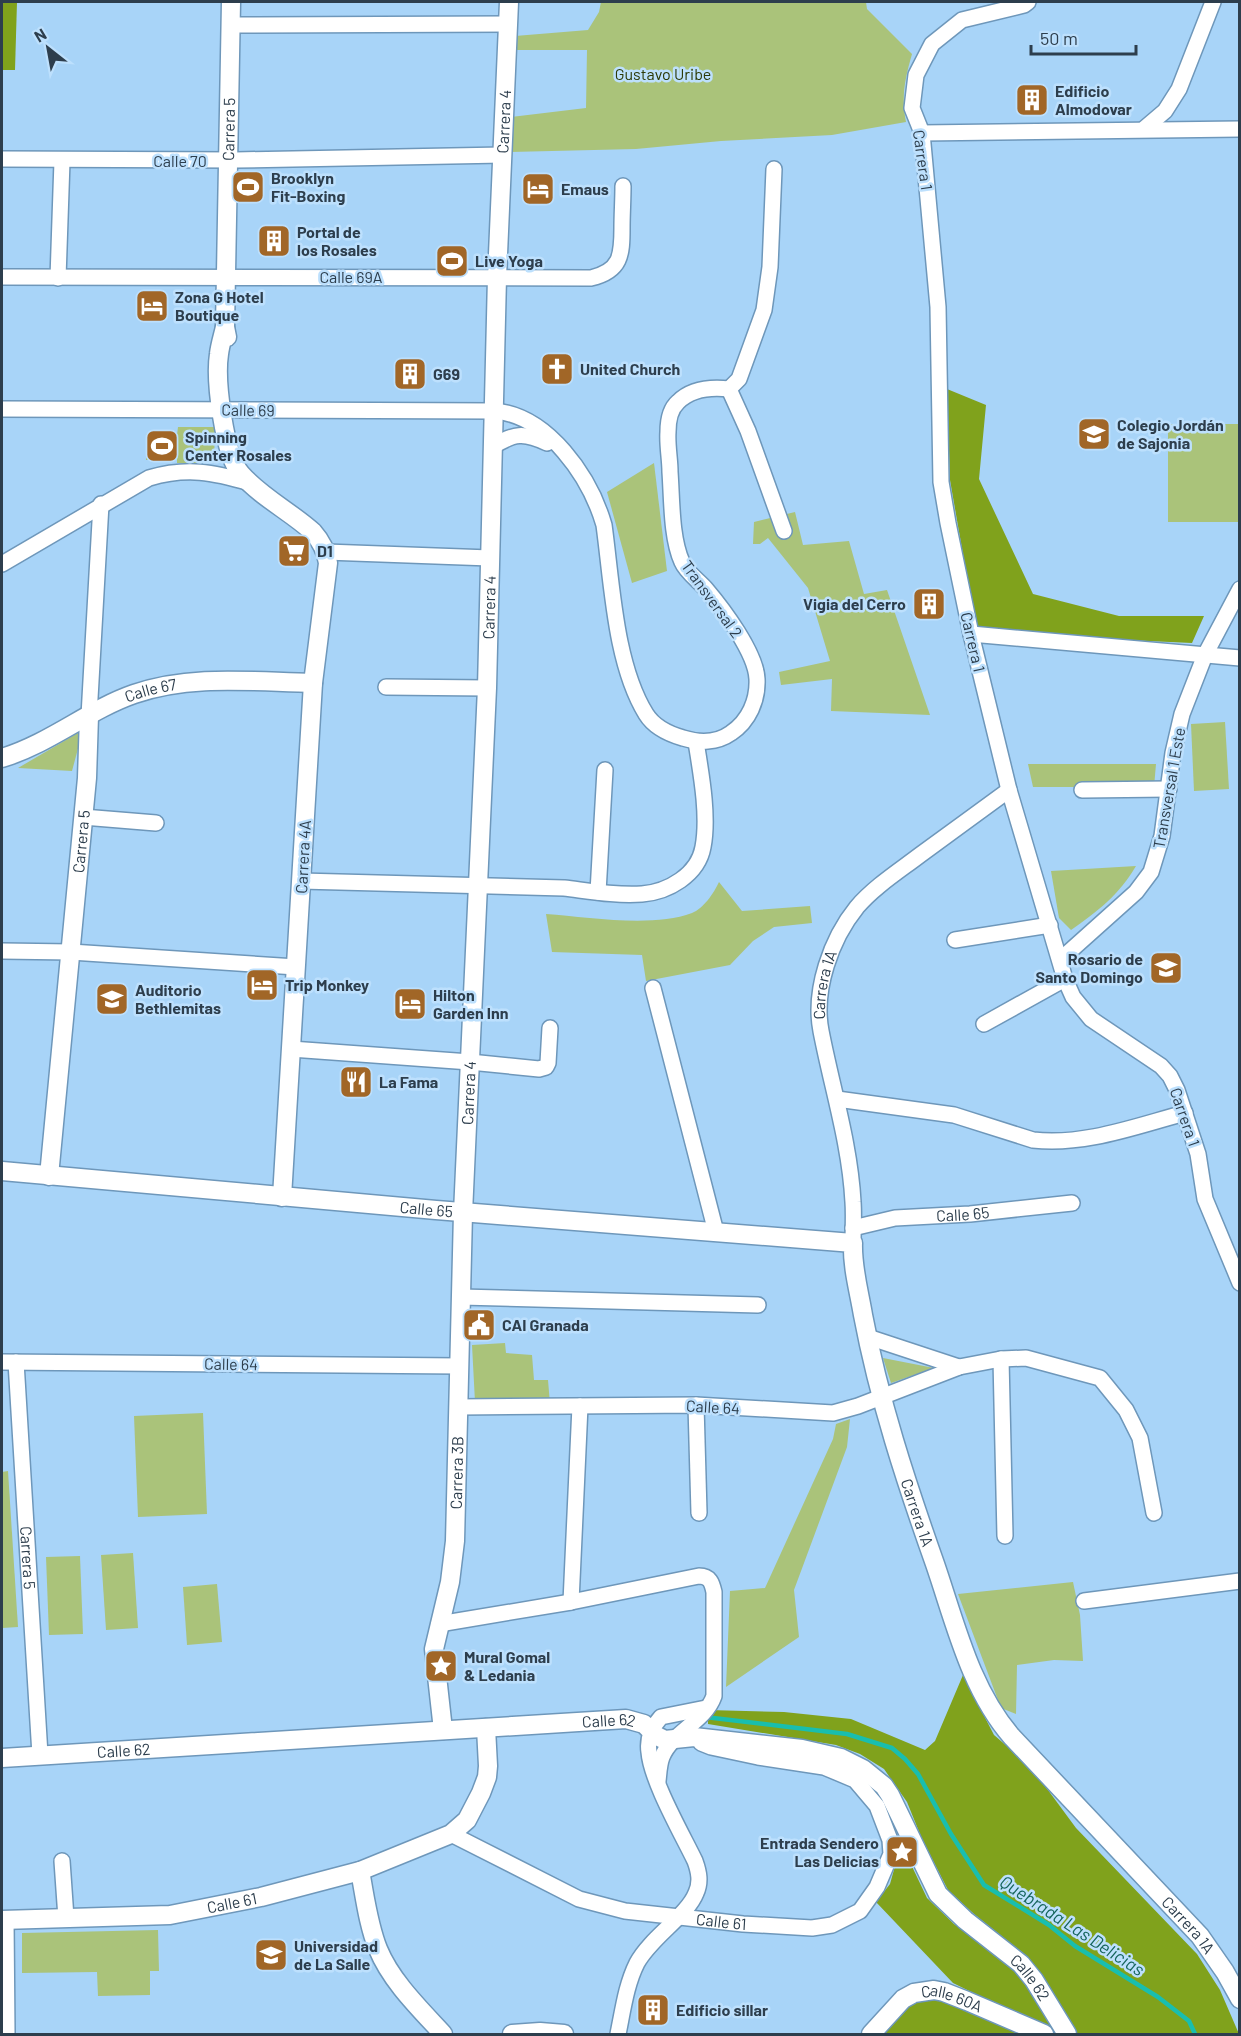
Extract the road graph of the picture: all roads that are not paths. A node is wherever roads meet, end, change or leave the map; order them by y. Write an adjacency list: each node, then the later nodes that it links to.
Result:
1 (231, 2): 6 (street, Carrera 5)
2 (509, 2): 5 (street, Carrera 4)
3 (1028, 2): 9 (street, Carrera 1)
4 (1213, 2): 7 (street)
5 (509, 24): 6 (street); 10 (street, Carrera 4)
6 (231, 26): 12 (street, Carrera 5)
7 (1145, 128): 8 (street); 9 (street)
8 (1239, 129)
9 (922, 133): 33 (street, Carrera 1)
10 (503, 155): 12 (street, Calle 70); 18 (street, Carrera 4)
11 (2, 159): 13 (street, Calle 70)
12 (228, 160): 13 (street, Calle 70); 17 (street, Carrera 5)
13 (62, 161): 19 (street)
14 (774, 169): 20 (street)
15 (623, 186): 18 (street, Calle 69A)
16 (2, 277): 19 (street, Calle 69A)
17 (226, 277): 18 (street, Calle 69A); 19 (street, Calle 69A); 22 (street, Carrera 5)
18 (497, 277): 23 (street, Carrera 4)
19 (58, 278)
20 (729, 389): 28 (street); 40 (street, Transversal 2)
21 (2, 409): 22 (street, Calle 69)
22 (223, 410): 23 (street, Calle 69); 26 (street, Carrera 5)
23 (494, 411): 24 (street, Carrera 4); 25 (street, Calle 69)
24 (492, 447): 25 (street); 30 (street, Carrera 4)
25 (561, 449): 40 (street, Calle 69)
26 (250, 483): 27 (street); 29 (street, Carrera 5)
27 (101, 504): 31 (street); 39 (street, Carrera 5)
28 (784, 531)
29 (326, 552): 30 (street); 36 (street, Carrera 4A)
30 (490, 558): 38 (street, Carrera 4)
31 (2, 564)
32 (1239, 589): 34 (street, Transversal 1 Este)
33 (971, 634): 34 (street); 44 (street, Carrera 1)
34 (1205, 655): 35 (street); 43 (street, Transversal 1 Este)
35 (1239, 658)
36 (313, 683): 39 (street, Calle 67); 48 (street, Carrera 4A)
37 (386, 687): 38 (street)
38 (487, 688): 49 (street, Carrera 4)
39 (89, 716): 41 (street, Calle 67); 46 (street, Carrera 5)
40 (696, 742): 50 (street)
41 (2, 758)
42 (605, 770): 50 (street)
43 (1169, 789): 45 (street); 55 (street, Transversal 1 Este)
44 (1009, 790): 51 (street, Carrera 1); 63 (street, Carrera 1A)
45 (1082, 790)
46 (83, 817): 47 (street); 54 (street, Carrera 5)
47 (156, 823)
48 (301, 881): 49 (street); 56 (street, Carrera 4A)
49 (478, 885): 50 (street); 62 (street, Carrera 4)
50 (598, 892)
51 (1050, 925): 52 (street); 55 (street, Carrera 1)
52 (955, 940)
53 (2, 951): 54 (street)
54 (71, 952): 56 (street); 66 (street, Carrera 5)
55 (1060, 960): 57 (street, Carrera 1)
56 (296, 967): 61 (street, Carrera 4A)
57 (1065, 979): 59 (street); 64 (street, Carrera 1)
58 (653, 988): 70 (street)
59 (984, 1024)
60 (550, 1028): 62 (street)
61 (291, 1049): 62 (street); 67 (street, Carrera 4A)
62 (470, 1062): 69 (street, Carrera 4)
63 (837, 1099): 64 (street); 71 (street, Carrera 1A)
64 (1185, 1113): 72 (street, Carrera 1)
65 (2, 1171): 66 (street, Calle 65)
66 (49, 1176): 67 (street, Calle 65)
67 (282, 1197): 69 (street, Calle 65)
68 (1072, 1203): 71 (street, Calle 65)
69 (463, 1213): 70 (street, Calle 65); 73 (street, Carrera 3B)
70 (716, 1232): 71 (street, Calle 65)
71 (853, 1235): 75 (street, Carrera 1A)
72 (1239, 1283)
73 (461, 1297): 74 (street); 78 (street, Carrera 3B)
74 (758, 1305)
75 (867, 1337): 79 (street, Calle 64); 80 (street, Carrera 1A)
76 (1001, 1359): 79 (street, Calle 64); 85 (street, Calle 64); 86 (street)
77 (9, 1362): 78 (street, Calle 64); 97 (street, Carrera 5)
78 (460, 1366): 83 (street, Carrera 3B)
79 (959, 1367): 80 (street, Calle 64)
80 (882, 1397): 81 (street, Calle 64); 106 (street, Carrera 1A)
81 (696, 1405): 82 (street, Calle 64); 84 (street)
82 (580, 1406): 83 (street, Calle 64); 89 (street)
83 (459, 1407): 90 (street, Carrera 3B)
84 (699, 1513)
85 (1154, 1513)
86 (1005, 1536)
87 (1239, 1581): 88 (street)
88 (1084, 1601)
89 (571, 1602): 90 (street); 91 (street)
90 (439, 1624): 93 (street, Carrera 3B)
91 (708, 1707): 94 (street); 96 (street)
92 (486, 1728): 93 (street, Calle 62); 94 (street, Calle 62); 100 (street, Calle 61)
93 (443, 1730): 97 (street, Calle 62)
94 (652, 1732): 96 (street, Calle 62); 99 (street)
95 (694, 1737): 96 (street, Calle 62); 104 (street, Calle 61); 114 (street, Calle 62)
96 (675, 1740): 99 (street)
97 (40, 1755): 98 (street, Calle 62)
98 (2, 1758)
99 (658, 1781): 104 (street)
100 (451, 1834): 102 (street, Calle 61); 104 (street, Calle 61)
101 (62, 1861): 103 (street)
102 (360, 1871): 103 (street, Calle 61); 109 (street)
103 (66, 1918): 105 (street, Calle 61)
104 (676, 1918): 112 (street)
105 (4, 1920): 108 (street)
106 (1239, 1999)
107 (1036, 2031): 113 (street, Calle 60A)
108 (7, 2034)
109 (443, 2034)
110 (512, 2034): 111 (street)
111 (564, 2034)
112 (618, 2034)
113 (871, 2034)
114 (1067, 2034)

